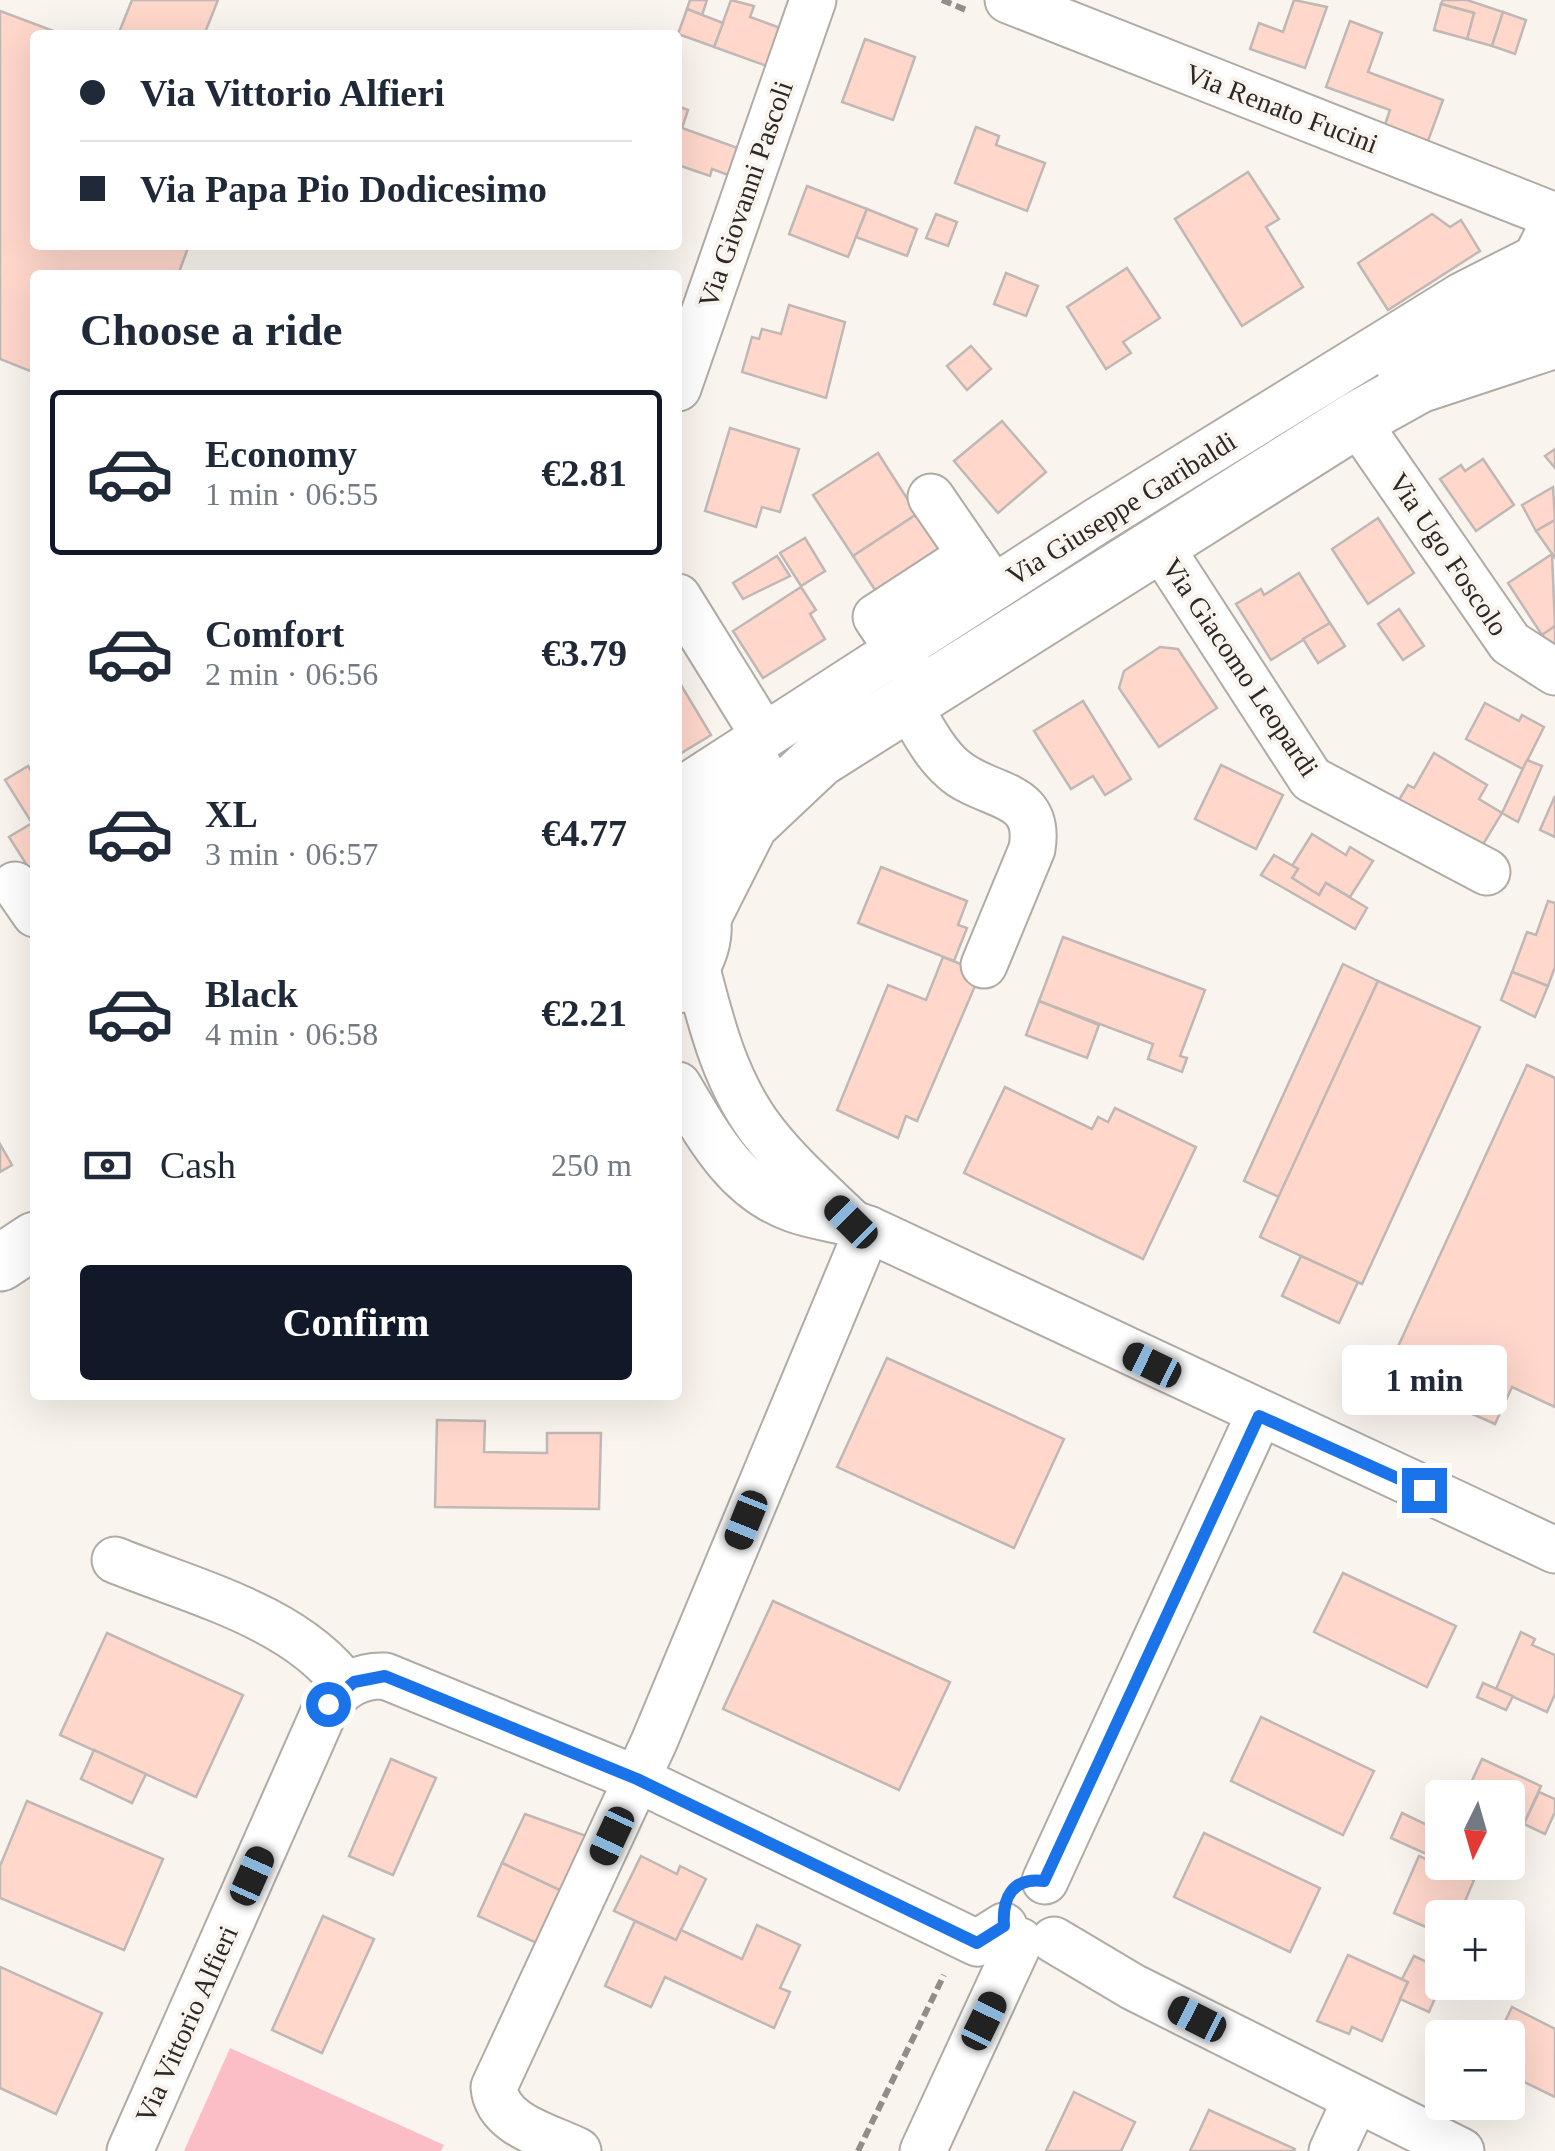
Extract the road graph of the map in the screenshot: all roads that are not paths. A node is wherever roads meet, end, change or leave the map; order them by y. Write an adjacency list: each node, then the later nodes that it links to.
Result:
1 (813, 0): 6 (street, Via Giovanni Pascoli)
2 (1008, 0): 3 (street, Via Renato Fucini)
3 (1555, 219): 5 (street, Via Giuseppe Garibaldi)
4 (1530, 323): 5 (main road, Via Giuseppe Garibaldi); 7 (main road, Via Giuseppe Garibaldi)
5 (1390, 357): 10 (main road, Via Giuseppe Garibaldi)
6 (682, 377)
7 (1356, 420): 9 (main road, Via Giuseppe Garibaldi); 13 (street, Via Ugo Foscolo)
8 (932, 498): 10 (street)
9 (1158, 542): 12 (main road, Via Giuseppe Garibaldi); 17 (street, Via Giacomo Leopardi)
10 (989, 582): 12 (main road, Via Giuseppe Garibaldi)
11 (682, 605): 14 (street)
12 (904, 672): 14 (main road, Via Giuseppe Garibaldi); 18 (main road, Via Giuseppe Garibaldi); 19 (street)
13 (1555, 672)
14 (758, 739): 15 (street, Via Giuseppe Garibaldi); 16 (main road, Via Giuseppe Garibaldi)
15 (682, 789)
16 (682, 847)
17 (1487, 872)
18 (688, 938): 21 (street)
19 (984, 965)
20 (682, 1092): 21 (street)
21 (860, 1226): 24 (street); 28 (street)
22 (30, 1243): 23 (main road)
23 (0, 1263)
24 (1259, 1416): 25 (street); 29 (street)
25 (1555, 1550)
26 (114, 1560): 27 (street)
27 (346, 1686): 28 (street); 31 (street, Via Vittorio Alfieri)
28 (637, 1779): 29 (street); 32 (street)
29 (1014, 1938): 30 (street); 33 (street)
30 (1356, 2099): 34 (street); 35 (street)
31 (130, 2151)
32 (578, 2151)
33 (922, 2151)
34 (1332, 2151)
35 (1461, 2151)

